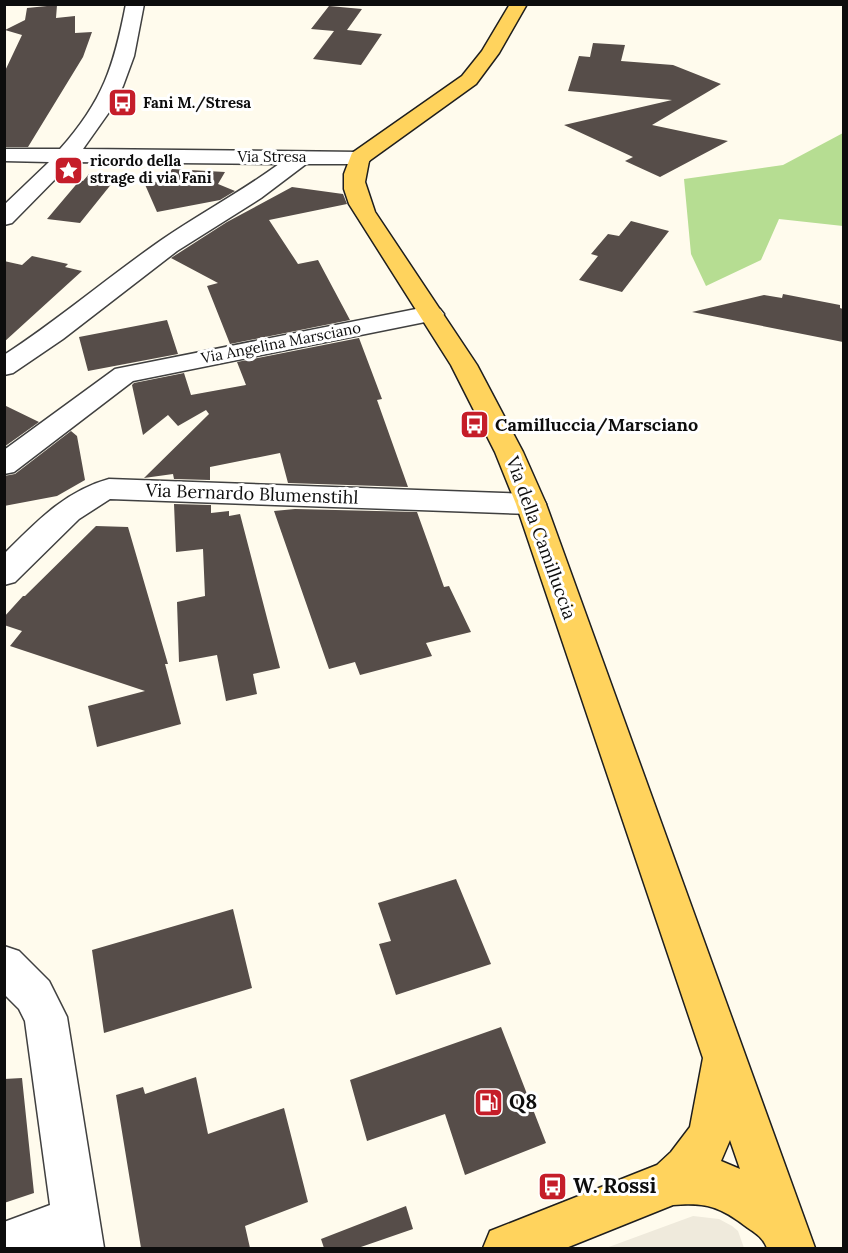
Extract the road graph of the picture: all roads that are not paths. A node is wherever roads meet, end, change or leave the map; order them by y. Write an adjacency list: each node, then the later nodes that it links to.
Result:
1 (135, 4): 4 (street)
2 (519, 4): 6 (main road)
3 (4, 155): 4 (street, Via Stresa)
4 (66, 156): 5 (street, Via Stresa); 7 (street)
5 (302, 157): 6 (street, Via Stresa); 9 (street)
6 (360, 158): 8 (main road, Via della Camilluccia)
7 (4, 218)
8 (431, 314): 10 (street, Via Angelina Marsciano); 11 (main road, Via della Camilluccia)
9 (4, 367)
10 (4, 465)
11 (531, 504): 12 (street, Via Bernardo Blumenstihl); 14 (main road, Via della Camilluccia)
12 (4, 574)
13 (4, 965): 16 (street)
14 (723, 1054): 15 (main road, Via della Camilluccia); 17 (main road, Via della Camilluccia)
15 (673, 1182): 17 (main road); 19 (main road)
16 (78, 1234): 18 (street)
17 (786, 1236)
18 (4, 1246)
19 (507, 1248)

